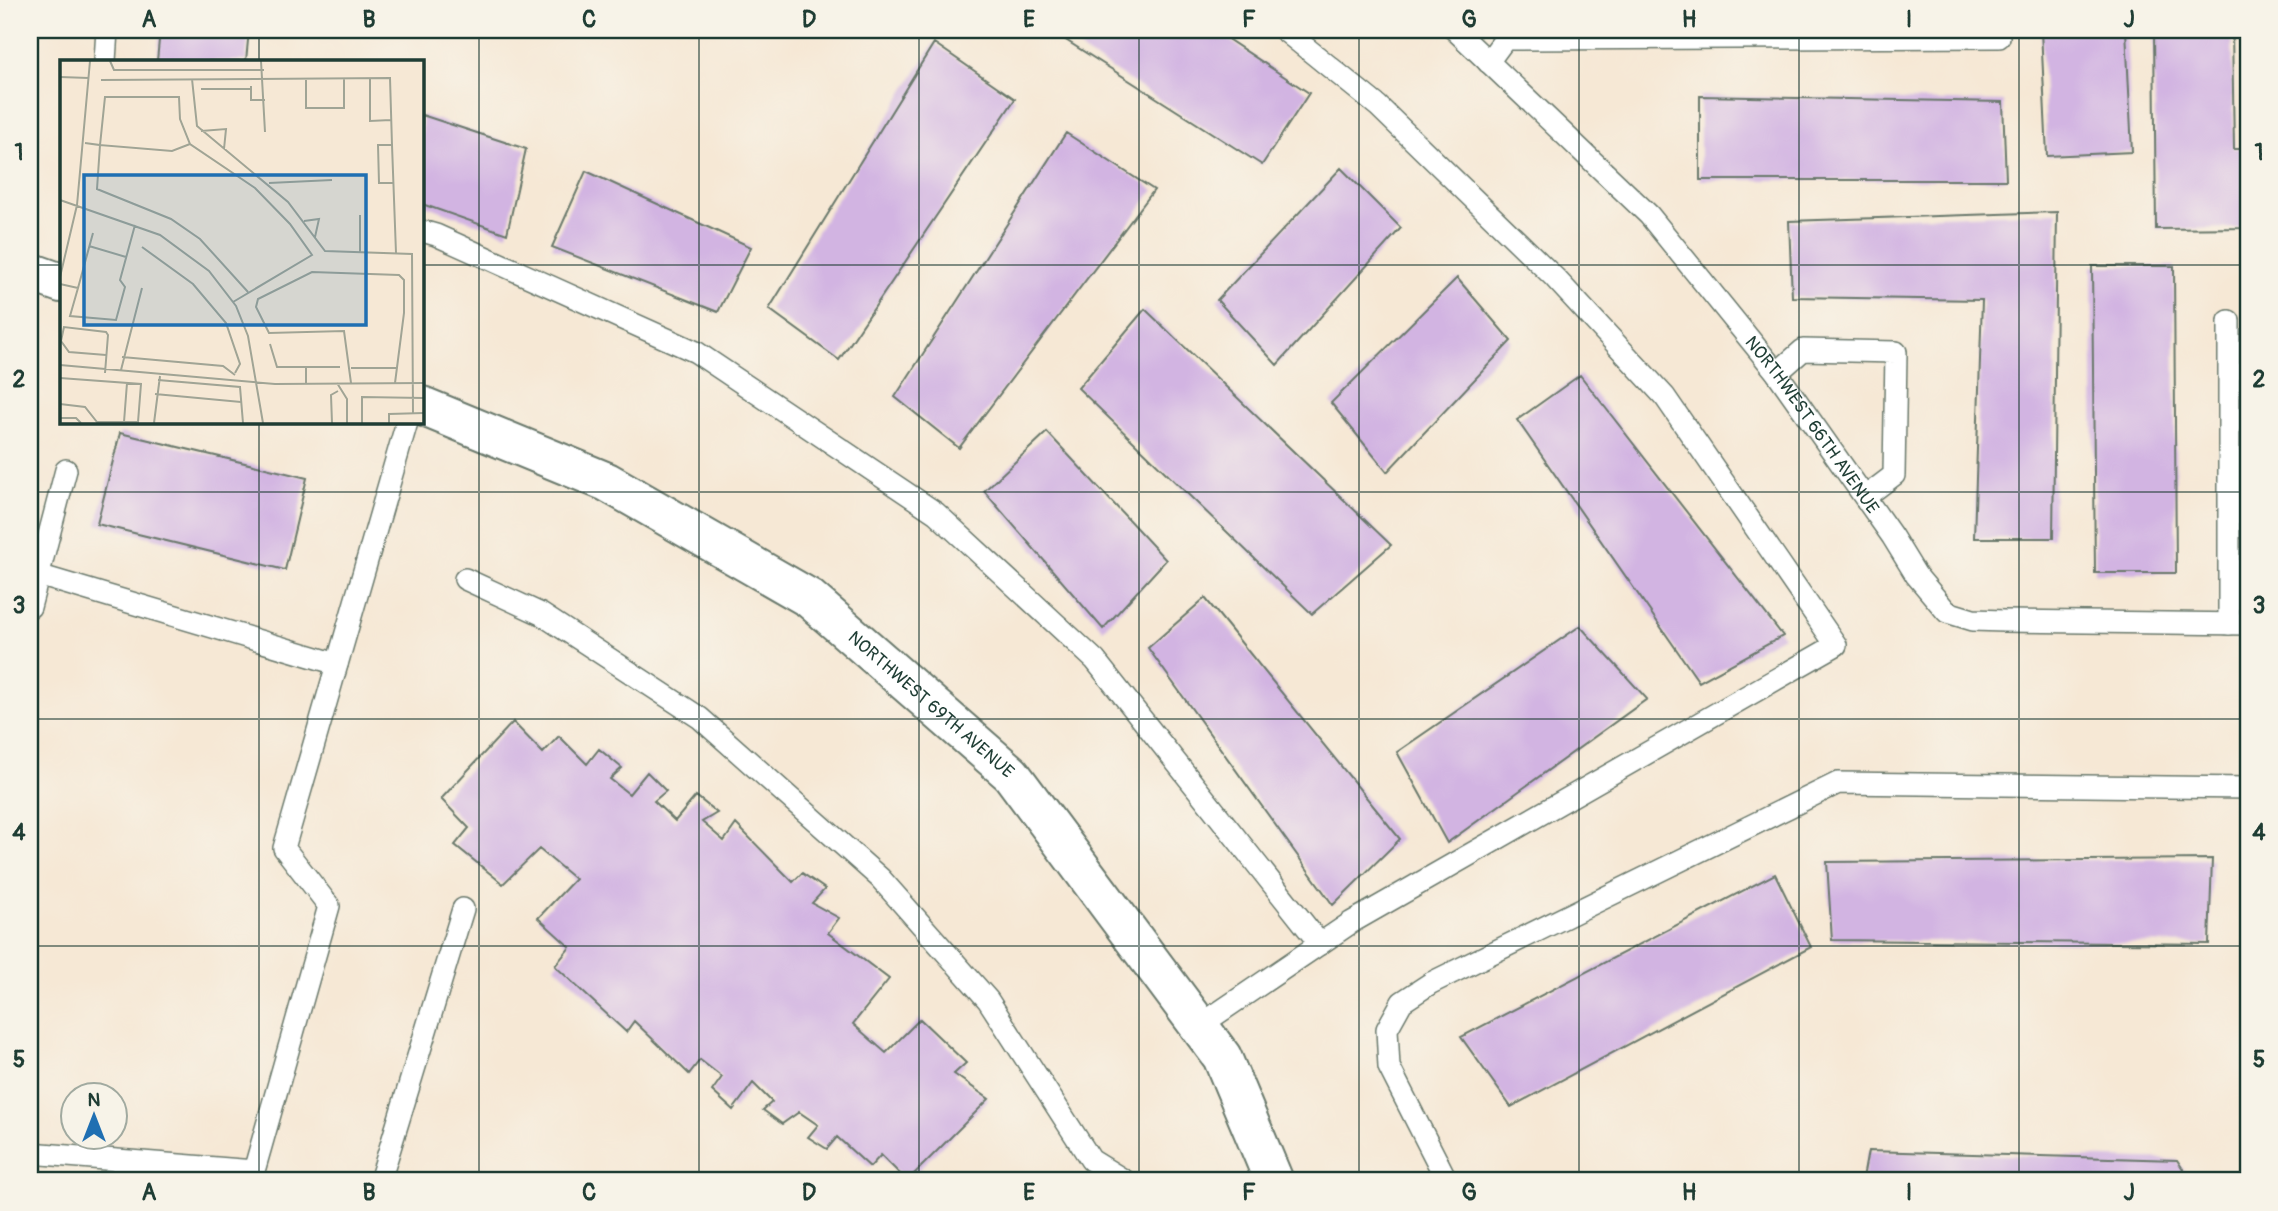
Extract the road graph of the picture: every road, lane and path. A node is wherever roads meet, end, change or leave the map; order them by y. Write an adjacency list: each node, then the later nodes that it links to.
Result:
1 (107, 30): 5 (lane)
2 (1284, 30): 23 (lane)
3 (1455, 30): 6 (lane, NORTHWEST 66TH AVENUE)
4 (1998, 37): 6 (lane)
5 (105, 60)
6 (1488, 62): 11 (lane, NORTHWEST 66TH AVENUE)
7 (424, 232): 23 (lane)
8 (30, 272): 9 (street)
9 (60, 283)
10 (2229, 321): 19 (lane)
11 (1777, 373): 15 (lane, NORTHWEST 66TH AVENUE); 15 (lane)
12 (424, 408): 24 (street, NORTHWEST 69TH AVENUE)
13 (406, 424): 20 (lane)
14 (66, 470): 16 (lane)
15 (1865, 497): 19 (lane, NORTHWEST 66TH AVENUE)
16 (38, 575): 18 (lane); 20 (lane)
17 (465, 579): 27 (lane)
18 (30, 607)
19 (2239, 624)
20 (337, 664): 25 (lane)
21 (2248, 788): 29 (lane)
22 (463, 909): 26 (lane)
23 (1320, 944): 24 (lane)
24 (1199, 1026): 28 (street, NORTHWEST 69TH AVENUE)
25 (30, 1153)
26 (380, 1181)
27 (1125, 1181)
28 (1274, 1181)
29 (1447, 1181)

